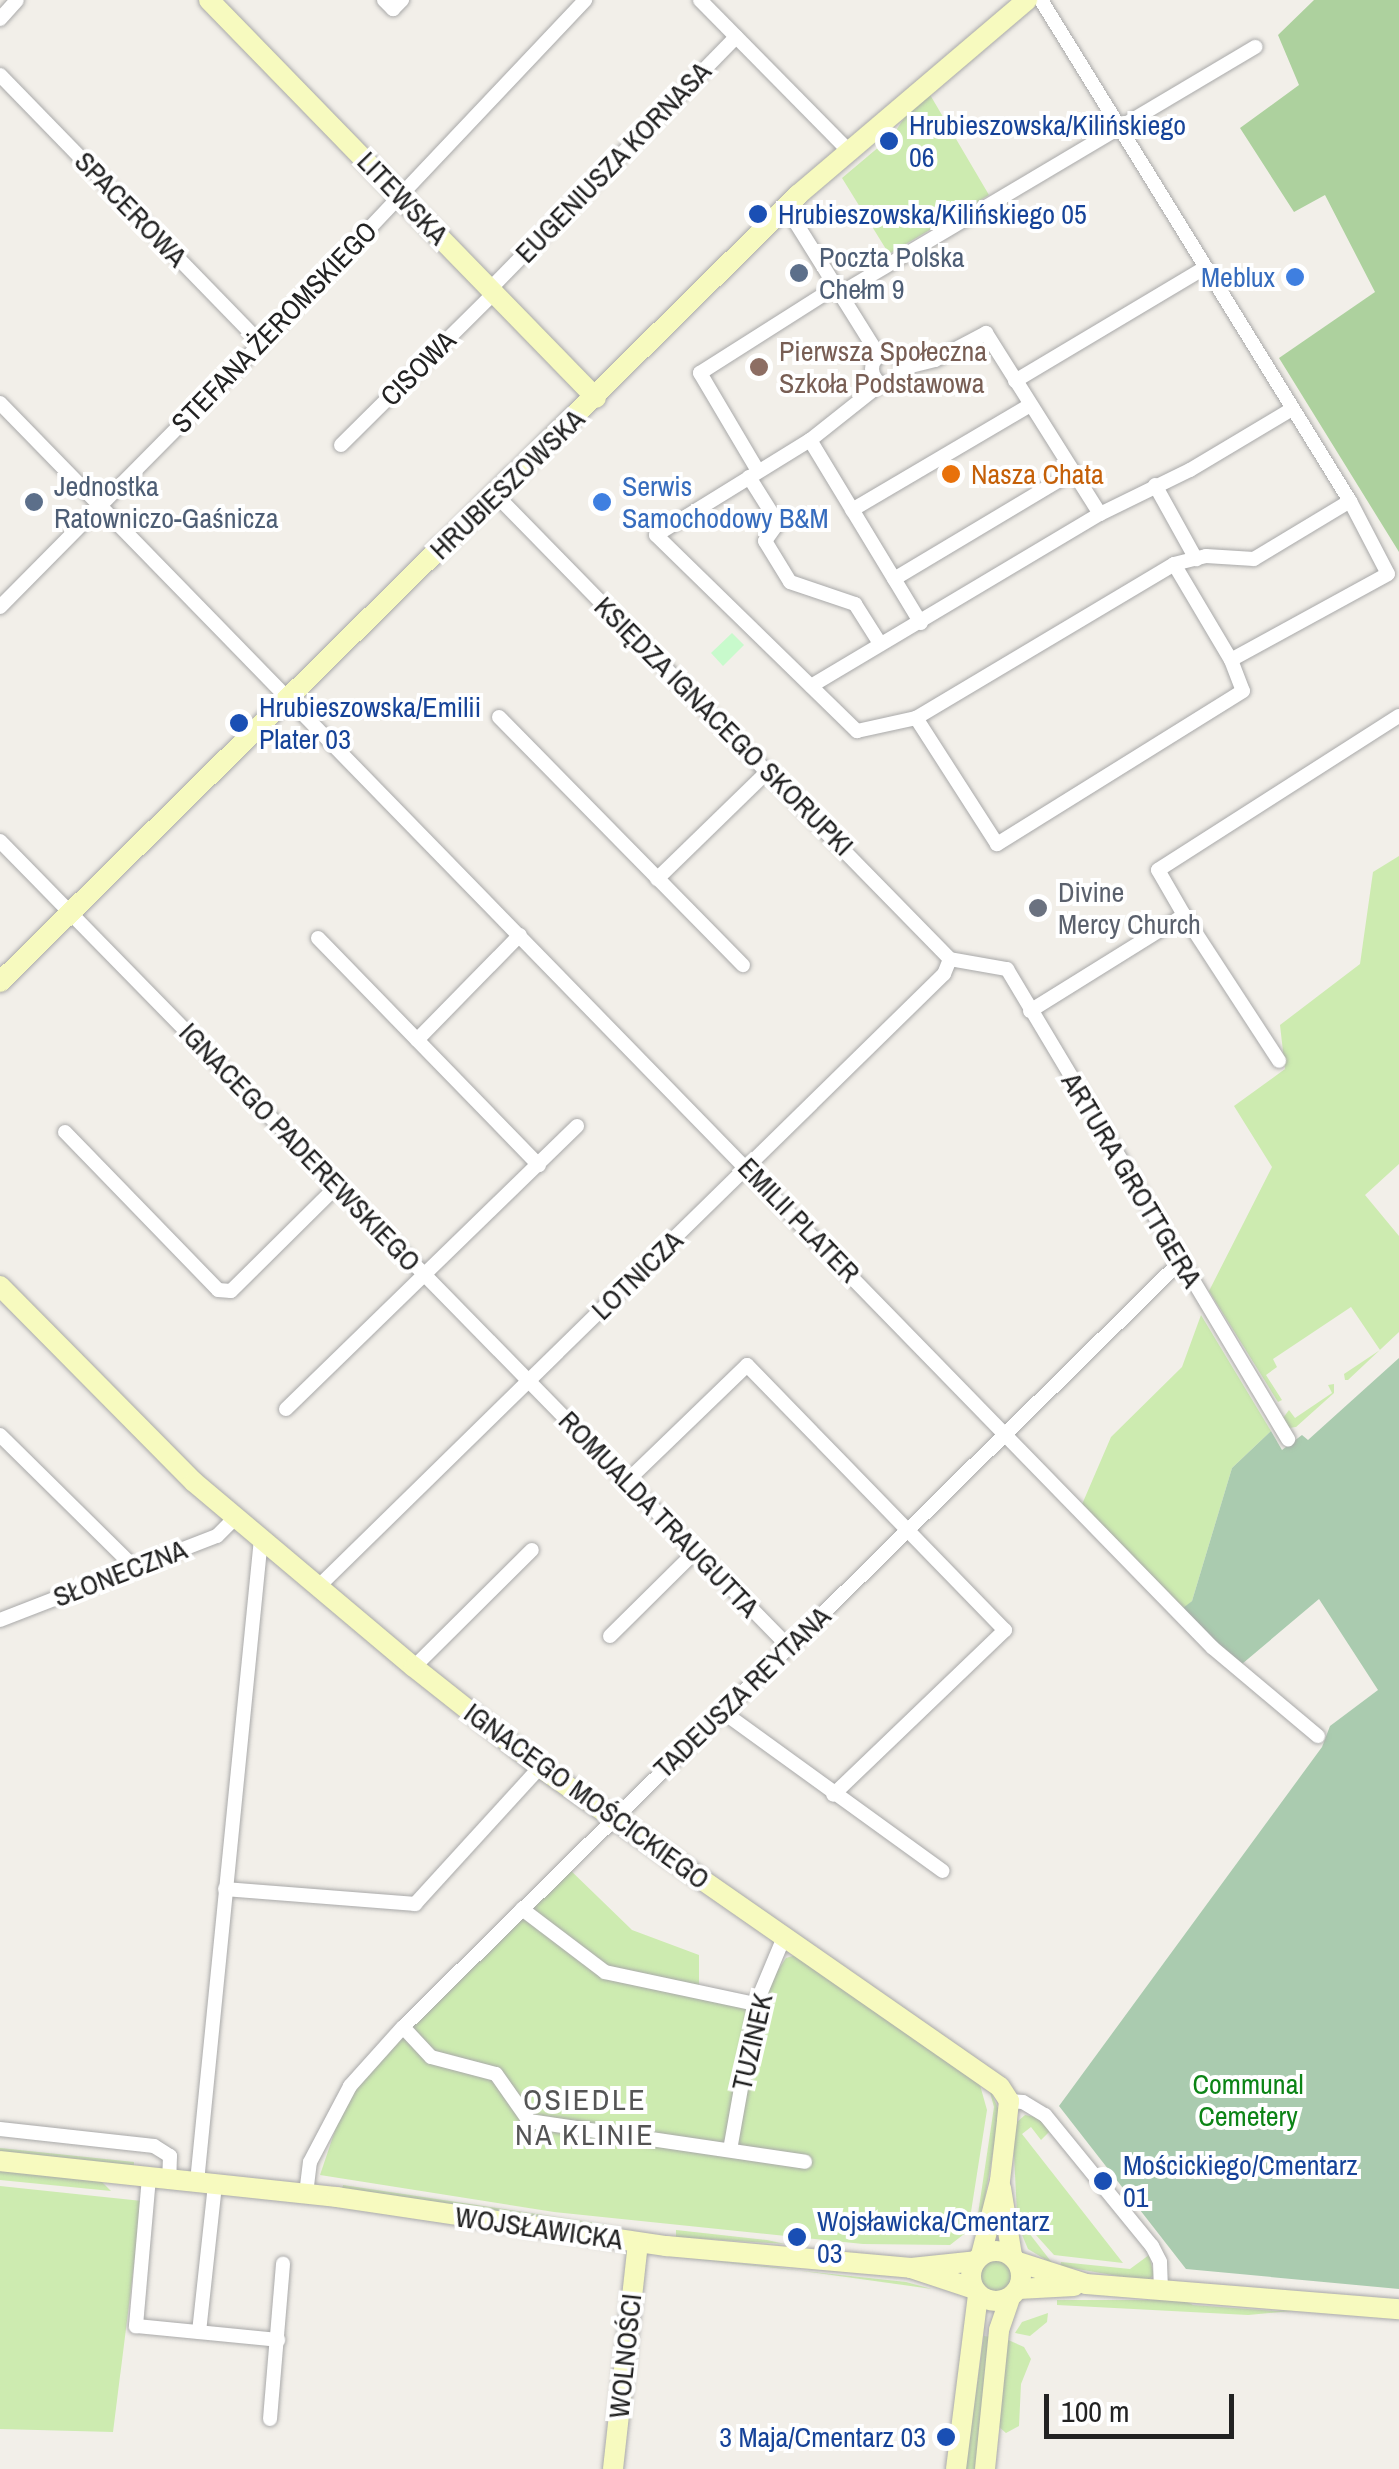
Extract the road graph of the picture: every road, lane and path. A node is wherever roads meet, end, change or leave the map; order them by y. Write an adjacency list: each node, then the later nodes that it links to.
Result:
1 (18, 0): 7 (street)
2 (209, 0): 13 (street, LITEWSKA)
3 (586, 0): 13 (street, STEFANA ŻEROMSKIEGO)
4 (700, 0): 8 (street)
5 (1026, 0): 12 (street, HRUBIESZOWSKA)
6 (1041, 0): 11 (street)
7 (0, 19)
8 (736, 37): 12 (street); 16 (street, EUGENIUSZA KORNASA)
9 (1256, 46): 11 (street)
10 (0, 75): 18 (street, SPACEROWA)
11 (1120, 125): 15 (street); 17 (street)
12 (848, 150): 14 (street, HRUBIESZOWSKA)
13 (400, 196): 16 (street, LITEWSKA); 18 (street, STEFANA ŻEROMSKIEGO)
14 (786, 207): 17 (street); 23 (street, HRUBIESZOWSKA)
15 (1206, 267): 21 (street); 26 (street)
16 (493, 290): 23 (street, LITEWSKA); 28 (street, CISOWA)
17 (839, 290): 19 (street); 30 (street)
18 (261, 343): 34 (street, STEFANA ŻEROMSKIEGO)
19 (879, 356): 20 (street); 22 (street)
20 (904, 368): 21 (street); 22 (street)
21 (1015, 381): 25 (street)
22 (882, 383): 27 (street)
23 (596, 398): 32 (street, HRUBIESZOWSKA)
24 (0, 403): 34 (street, EMILII PLATER)
25 (1030, 404): 29 (street); 35 (street)
26 (1292, 408): 31 (street); 33 (street)
27 (810, 440): 30 (street); 35 (street)
28 (341, 445)
29 (1073, 472): 36 (street); 39 (street)
30 (754, 474): 42 (street); 44 (street)
31 (1155, 486): 36 (street); 37 (street)
32 (495, 494): 45 (street, HRUBIESZOWSKA); 49 (street, KSIĘDZA IGNACEGO SKORUPKI)
33 (1350, 501): 37 (street); 43 (street)
34 (102, 506): 40 (street, STEFANA ŻEROMSKIEGO); 45 (street, EMILII PLATER)
35 (852, 510): 39 (street)
36 (1100, 514): 41 (street)
37 (1196, 558): 38 (street)
38 (1174, 564): 43 (street); 48 (street)
39 (894, 579): 41 (street)
40 (0, 607)
41 (921, 623): 42 (street)
42 (880, 642): 44 (street)
43 (1231, 660): 48 (street)
44 (811, 686): 48 (street)
45 (289, 696): 52 (street, HRUBIESZOWSKA); 54 (street, EMILII PLATER)
46 (1399, 716): 53 (street)
47 (498, 717): 51 (street)
48 (916, 718)
49 (768, 771): 51 (street); 56 (street, KSIĘDZA IGNACEGO SKORUPKI)
50 (0, 841): 52 (street, IGNACEGO PADEREWSKIEGO)
51 (657, 878): 57 (street)
52 (71, 912): 58 (street, HRUBIESZOWSKA); 66 (street, IGNACEGO PADEREWSKIEGO)
53 (1184, 916): 59 (street); 61 (street)
54 (520, 935): 60 (street); 65 (street, EMILII PLATER)
55 (318, 938): 60 (street)
56 (950, 959): 59 (street, ARTURA GROTTGERA); 65 (street, LOTNICZA)
57 (743, 965)
58 (0, 982)
59 (1030, 1011): 67 (street, ARTURA GROTTGERA)
60 (416, 1040): 64 (street)
61 (1278, 1061)
62 (576, 1126): 64 (street)
63 (66, 1132): 66 (street)
64 (539, 1165): 68 (street)
65 (748, 1167): 70 (street, LOTNICZA); 72 (street, EMILII PLATER)
66 (338, 1185): 68 (street, IGNACEGO PADEREWSKIEGO)
67 (1181, 1262): 72 (street, TADEUSZA REYTANA); 74 (street, ARTURA GROTTGERA)
68 (426, 1275): 70 (street, IGNACEGO PADEREWSKIEGO); 71 (street)
69 (0, 1286): 76 (street, IGNACEGO MOŚCICKIEGO)
70 (529, 1381): 75 (street, ROMUALDA TRAUGUTTA); 82 (street, LOTNICZA)
71 (286, 1409)
72 (1007, 1432): 77 (street, TADEUSZA REYTANA); 88 (street, EMILII PLATER)
73 (0, 1434): 81 (street)
74 (1288, 1440)
75 (628, 1481): 77 (street); 80 (street, ROMUALDA TRAUGUTTA)
76 (236, 1518): 78 (street, IGNACEGO MOŚCICKIEGO); 81 (street, SŁONECZNA)
77 (909, 1528): 85 (street, TADEUSZA REYTANA); 90 (street)
78 (261, 1540): 82 (street, IGNACEGO MOŚCICKIEGO); 93 (street)
79 (532, 1550): 86 (street)
80 (696, 1552): 84 (street); 85 (street, ROMUALDA TRAUGUTTA)
81 (133, 1566): 83 (street, SŁONECZNA)
82 (318, 1587): 86 (street, IGNACEGO MOŚCICKIEGO)
83 (0, 1620)
84 (610, 1636)
85 (789, 1647): 87 (street, TADEUSZA REYTANA)
86 (414, 1666): 89 (street, IGNACEGO MOŚCICKIEGO)
87 (722, 1712): 90 (street); 91 (street, TADEUSZA REYTANA)
88 (1318, 1736)
89 (540, 1767): 91 (street, IGNACEGO MOŚCICKIEGO); 93 (street)
90 (833, 1795): 92 (street)
91 (612, 1818): 94 (street, TADEUSZA REYTANA); 95 (street, IGNACEGO MOŚCICKIEGO)
92 (943, 1872)
93 (225, 1889): 105 (street)
94 (522, 1909): 96 (street); 97 (street, TADEUSZA REYTANA)
95 (784, 1936): 96 (street, TUZINEK); 98 (street, IGNACEGO MOŚCICKIEGO)
96 (756, 2004): 100 (street, TUZINEK)
97 (403, 2027): 100 (street); 106 (street, TADEUSZA REYTANA)
98 (1009, 2101): 104 (street); 113 (street, IGNACEGO MOŚCICKIEGO)
99 (0, 2129): 103 (street)
100 (730, 2150): 102 (street)
101 (0, 2161): 103 (street, WOJSŁAWICKA)
102 (805, 2162)
103 (159, 2178): 105 (street, WOJSŁAWICKA); 117 (street)
104 (1000, 2182): 108 (street); 109 (street)
105 (206, 2183): 106 (street, WOJSŁAWICKA); 117 (street)
106 (306, 2194): 107 (street, WOJSŁAWICKA)
107 (638, 2243): 111 (street, WOJSŁAWICKA); 120 (street, WOLNOŚCI)
108 (978, 2258): 109 (street); 111 (street, WOJSŁAWICKA); 114 (street)
109 (1015, 2260): 112 (street); 115 (street)
110 (283, 2264): 118 (street)
111 (911, 2268): 114 (street, WOJSŁAWICKA)
112 (1086, 2284): 113 (street); 115 (street)
113 (1161, 2291): 116 (street)
114 (976, 2292): 115 (street); 121 (street)
115 (1014, 2294): 122 (street)
116 (1399, 2309)
117 (199, 2332): 118 (street)
118 (278, 2340): 119 (street)
119 (270, 2419)
120 (613, 2469)
121 (956, 2469)
122 (985, 2469)

